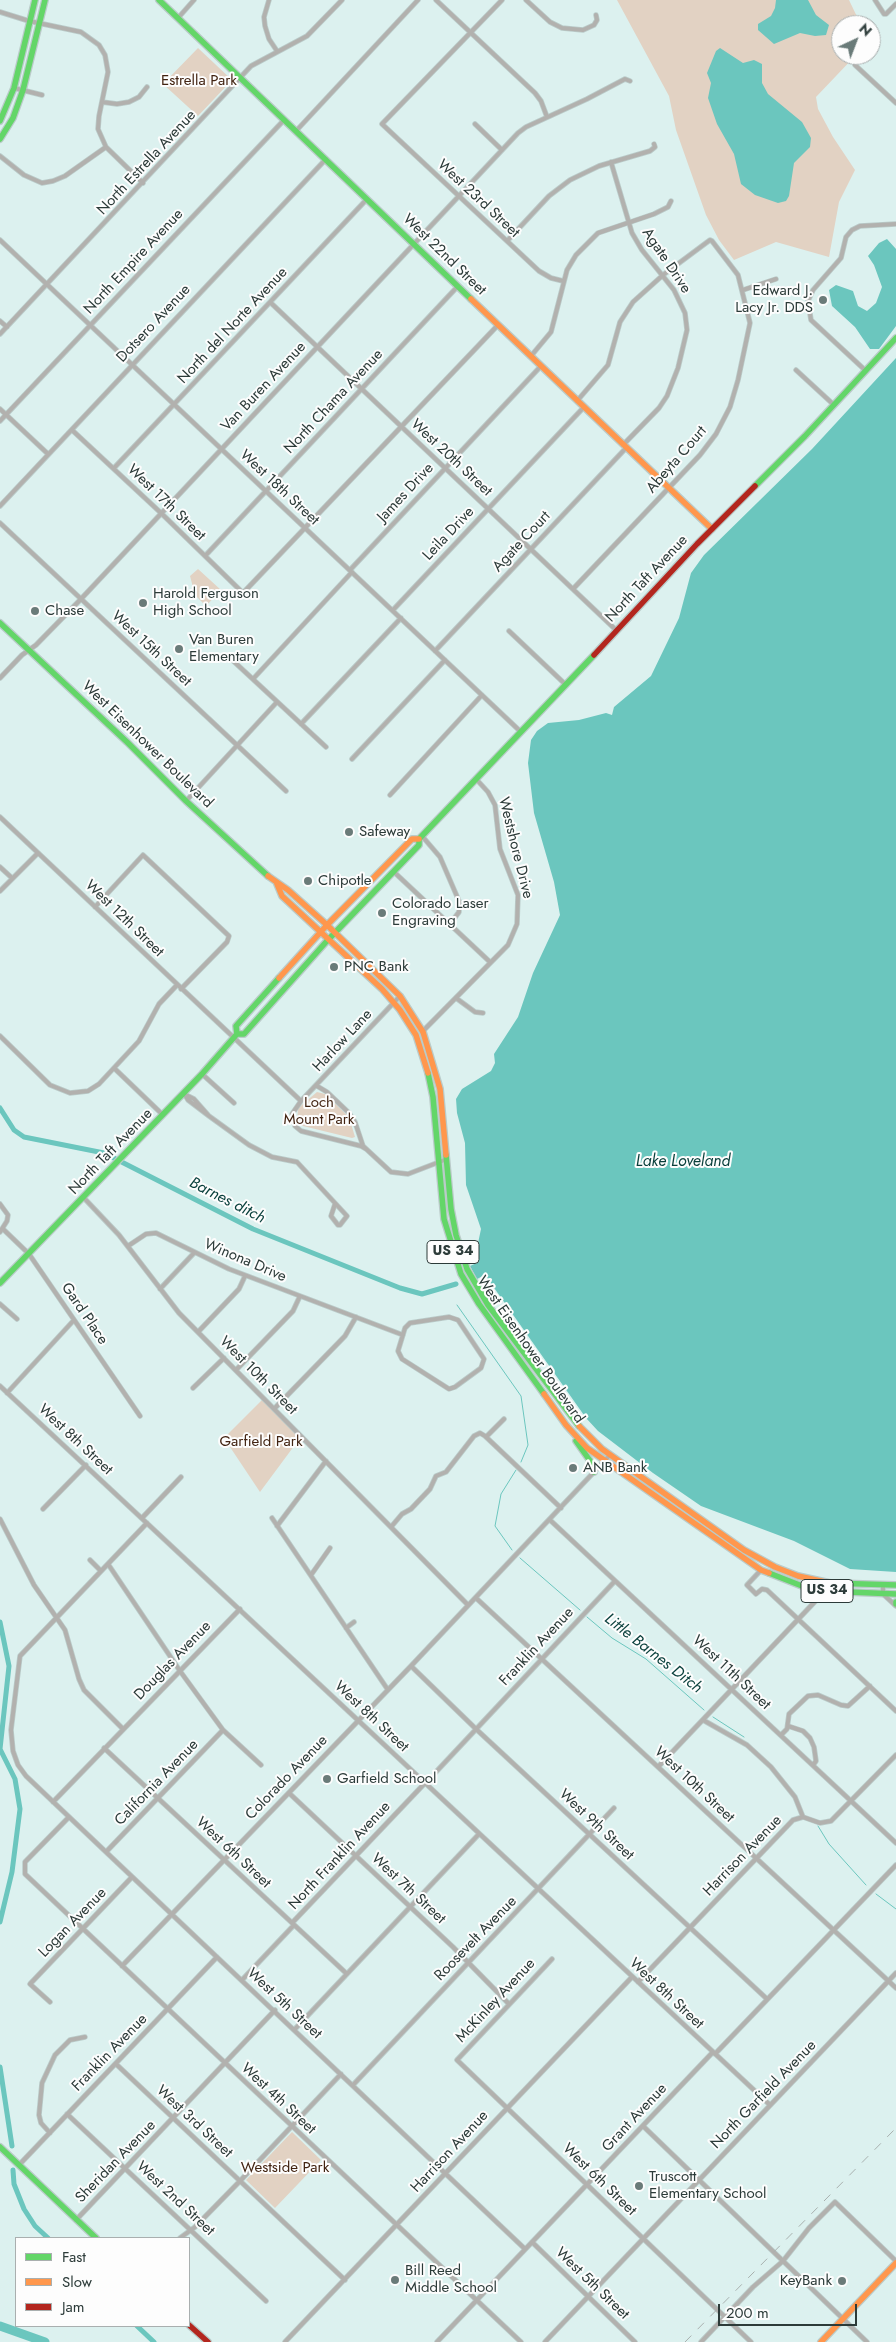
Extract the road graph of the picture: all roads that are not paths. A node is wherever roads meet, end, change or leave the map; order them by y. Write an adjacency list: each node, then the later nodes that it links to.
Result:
1 (36, 0): 16 (main road)
2 (45, 0): 17 (main road)
3 (159, 0): 15 (main road, West 22nd Street)
4 (194, 0): 15 (street)
5 (269, 0): 19 (street)
6 (342, 0): 19 (street, North Estrella Avenue)
7 (418, 0): 33 (street)
8 (436, 0): 18 (street)
9 (502, 0): 18 (street)
10 (526, 0): 14 (street)
11 (875, 0): 12 (street)
12 (896, 4)
13 (0, 12): 16 (street)
14 (596, 15)
15 (178, 18): 21 (main road, West 22nd Street)
16 (29, 21): 17 (street); 24 (main road)
17 (38, 22): 25 (main road); 27 (street)
18 (470, 33): 29 (street); 42 (street, West 23rd Street)
19 (277, 51): 21 (street, North Estrella Avenue)
20 (855, 65): 28 (street)
21 (241, 78): 30 (main road, West 22nd Street); 41 (street, North Estrella Avenue)
22 (630, 81): 29 (street, Van Buren Avenue)
23 (147, 87): 27 (street)
24 (14, 88): 25 (street); 31 (main road)
25 (23, 90): 26 (street); 34 (main road)
26 (42, 95)
27 (102, 102): 36 (street)
28 (896, 103)
29 (547, 117): 37 (street, Van Buren Avenue)
30 (284, 120): 33 (main road, West 22nd Street); 58 (street, North Empire Avenue)
31 (0, 121)
32 (475, 124): 37 (street)
33 (296, 131): 39 (main road, West 22nd Street)
34 (0, 139)
35 (654, 144): 40 (street)
36 (106, 147): 38 (street); 41 (street)
37 (502, 150): 42 (street, Van Buren Avenue)
38 (0, 156)
39 (326, 159): 43 (main road, West 22nd Street); 65 (street, Dotsero Avenue)
40 (611, 162): 45 (street, Agate Drive); 48 (street)
41 (143, 183): 53 (street, North Estrella Avenue)
42 (459, 197): 48 (street, West 23rd Street); 49 (street, Van Buren Avenue)
43 (368, 199): 49 (main road, West 22nd Street); 56 (street, North del Norte Avenue)
44 (671, 201): 45 (street)
45 (628, 222): 50 (street, Agate Drive); 52 (street)
46 (896, 224): 68 (street)
47 (0, 240): 53 (street, West 18th Street)
48 (507, 241): 52 (street, West 23rd Street)
49 (414, 243): 54 (main road, West 22nd Street); 63 (street, Van Buren Avenue)
50 (663, 276): 55 (street, Abeyta Court); 70 (street); 79 (street, Agate Drive)
51 (776, 279): 55 (street)
52 (563, 282): 64 (street)
53 (47, 285): 58 (street, West 18th Street); 60 (street, North Estrella Avenue)
54 (458, 286): 59 (main road, West 22nd Street); 69 (street, North Chama Avenue)
55 (743, 290): 84 (street, Abeyta Court)
56 (271, 303): 63 (street, West 20th Street); 71 (street, North del Norte Avenue)
57 (0, 321): 60 (street)
58 (90, 325): 65 (street, West 18th Street); 75 (street, North Empire Avenue)
59 (498, 325): 64 (main road, West 22nd Street); 77 (street)
60 (6, 327): 61 (street, North Estrella Avenue)
61 (0, 334)
62 (896, 338): 68 (main road, North Taft Avenue)
63 (317, 347): 69 (street, West 20th Street); 80 (street, Van Buren Avenue)
64 (531, 356): 66 (main road, West 22nd Street)
65 (132, 365): 71 (street, West 18th Street); 78 (street, Dotsero Avenue)
66 (542, 366): 70 (main road, West 22nd Street); 83 (street, James Drive)
67 (796, 370): 72 (street)
68 (866, 371): 72 (main road, North Taft Avenue)
69 (362, 389): 77 (street, West 20th Street); 85 (street, North Chama Avenue)
70 (577, 400): 73 (main road, West 22nd Street)
71 (174, 404): 80 (street, West 18th Street); 82 (street, North del Norte Avenue)
72 (834, 406): 91 (main road, North Taft Avenue)
73 (584, 407): 79 (main road, West 22nd Street); 87 (street, Leila Drive)
74 (0, 408): 75 (street)
75 (6, 414): 76 (street, North Empire Avenue); 81 (street)
76 (0, 421)
77 (401, 427): 83 (street, West 20th Street); 90 (street)
78 (72, 430): 81 (street, Dotsero Avenue); 82 (street, West 17th Street)
79 (624, 447): 84 (main road, West 22nd Street); 92 (street, Agate Court)
80 (221, 449): 85 (street, West 18th Street); 88 (street, Van Buren Avenue)
81 (48, 454): 86 (street, Dotsero Avenue)
82 (114, 468): 88 (street, West 17th Street)
83 (445, 468): 87 (street, West 20th Street); 94 (street, James Drive)
84 (668, 488): 91 (main road, West 22nd Street); 95 (street, Abeyta Court)
85 (266, 491): 90 (street, West 18th Street); 93 (street, North Chama Avenue)
86 (0, 506)
87 (488, 509): 92 (street, West 20th Street); 97 (street, Leila Drive)
88 (162, 513): 93 (street, West 17th Street); 96 (street, Van Buren Avenue)
89 (0, 524): 96 (street, West 15th Street)
90 (305, 528): 93 (street, West 17th Street); 94 (street, West 18th Street)
91 (712, 529): 100 (main road, North Taft Avenue)
92 (530, 549): 95 (street, West 20th Street); 102 (street, Agate Court)
93 (205, 556)
94 (351, 571): 97 (street, West 18th Street); 107 (street, James Drive)
95 (573, 589): 100 (street, West 20th Street)
96 (81, 599): 103 (street, Van Buren Avenue); 113 (street, West 15th Street)
97 (393, 610): 98 (street, West 18th Street)
98 (401, 618): 102 (street, West 18th Street); 111 (street)
99 (0, 623): 103 (main road, West Eisenhower Boulevard / US 34)
100 (616, 630): 108 (main road, North Taft Avenue)
101 (509, 631): 108 (street)
102 (435, 650): 105 (street, West 18th Street)
103 (30, 651): 106 (street, Van Buren Avenue); 119 (main road, West Eisenhower Boulevard / US 34)
104 (229, 657): 107 (street)
105 (445, 660): 109 (street, West 18th Street); 115 (street)
106 (0, 678)
107 (253, 679): 110 (street)
108 (566, 684): 112 (main road, North Taft Avenue)
109 (482, 695): 112 (street, West 18th Street); 118 (street)
110 (277, 702): 111 (street); 113 (street)
111 (301, 724): 114 (street)
112 (521, 732): 116 (main road, North Taft Avenue)
113 (237, 745): 117 (street, West 15th Street); 119 (street)
114 (326, 747)
115 (352, 759)
116 (477, 780): 121 (main road, North Taft Avenue); 134 (street, Westshore Drive)
117 (286, 791)
118 (390, 795)
119 (186, 801): 126 (main road, West Eisenhower Boulevard / US 34)
120 (0, 818): 122 (street, West 12th Street)
121 (420, 838): 124 (main road, North Taft Avenue); 129 (street); 130 (main road, North Taft Avenue)
122 (38, 853): 125 (street); 128 (street, West 12th Street)
123 (0, 867): 125 (street)
124 (394, 872): 129 (street); 132 (main road, North Taft Avenue)
125 (12, 878): 127 (street)
126 (277, 884): 130 (main road, West Eisenhower Boulevard / US 34); 131 (main road, West Eisenhower Boulevard / US 34)
127 (0, 891)
128 (95, 907): 135 (street, West 12th Street); 136 (street)
129 (450, 924): 134 (street)
130 (328, 925): 131 (main road, North Taft Avenue); 132 (main road, West Eisenhower Boulevard / US 34)
131 (321, 932): 133 (main road, West Eisenhower Boulevard / US 34); 144 (main road, North Taft Avenue)
132 (336, 933): 133 (main road, North Taft Avenue); 137 (main road, West Eisenhower Boulevard / US 34)
133 (329, 939): 139 (main road, West Eisenhower Boulevard / US 34); 144 (main road, North Taft Avenue)
134 (490, 962): 138 (street, Westshore Drive)
135 (177, 985): 136 (street, West 12th Street); 145 (street)
136 (181, 989): 144 (street, West 12th Street)
137 (400, 996): 139 (street, Harlow Lane); 141 (main road, West Eisenhower Boulevard / US 34)
138 (456, 998): 140 (street); 141 (street, Westshore Drive)
139 (394, 1002): 142 (main road, West Eisenhower Boulevard / US 34); 147 (street, Harlow Lane)
140 (483, 1013)
141 (423, 1032): 142 (street, Westshore Drive); 153 (main road, West Eisenhower Boulevard / US 34)
142 (416, 1035): 154 (main road, West Eisenhower Boulevard / US 34)
143 (0, 1036): 145 (street)
144 (235, 1036): 146 (main road, North Taft Avenue); 149 (street, West 12th Street)
145 (114, 1068): 151 (street)
146 (202, 1074): 148 (main road, North Taft Avenue); 150 (street)
147 (317, 1086): 149 (street, Harlow Lane); 152 (street)
148 (185, 1094): 151 (main road, North Taft Avenue); 157 (street)
149 (301, 1101): 152 (street)
150 (234, 1104)
151 (164, 1115): 155 (main road, North Taft Avenue)
152 (366, 1150): 154 (street)
153 (447, 1160): 154 (street); 182 (main road, West Eisenhower Boulevard / US 34)
154 (440, 1162): 180 (main road, West Eisenhower Boulevard / US 34)
155 (84, 1198): 159 (street, West 10th Street); 161 (main road, North Taft Avenue)
156 (0, 1204): 158 (street)
157 (335, 1204): 157 (street)
158 (2, 1231): 161 (street, Gard Place)
159 (128, 1246): 160 (street, Winona Drive); 164 (street, West 10th Street)
160 (194, 1253): 162 (street, Winona Drive); 164 (street)
161 (29, 1254): 163 (main road, North Taft Avenue); 169 (street, Gard Place)
162 (246, 1276): 165 (street, Winona Drive); 170 (street)
163 (0, 1283)
164 (160, 1289): 170 (street, West 10th Street)
165 (300, 1296): 167 (street, Winona Drive); 173 (street)
166 (0, 1304): 168 (street)
167 (356, 1318): 171 (street, Winona Drive); 177 (street)
168 (17, 1319)
169 (74, 1320): 176 (street); 178 (street, Gard Place)
170 (198, 1332): 172 (street, West 10th Street)
171 (403, 1335): 171 (street)
172 (224, 1358): 173 (street, West 10th Street); 175 (street)
173 (236, 1370): 177 (street, West 10th Street)
174 (0, 1386): 176 (street, West 8th Street)
175 (193, 1388)
176 (7, 1393): 185 (street, West 8th Street)
177 (274, 1409): 183 (street, West 10th Street)
178 (140, 1416)
179 (504, 1418): 181 (street)
180 (576, 1436): 184 (main road, West Eisenhower Boulevard / US 34); 186 (main road)
181 (486, 1437): 188 (street); 196 (street)
182 (610, 1455): 184 (street); 200 (main road, West Eisenhower Boulevard / US 34)
183 (326, 1460): 195 (street); 196 (street, West 10th Street)
184 (604, 1461): 186 (street); 201 (main road, West Eisenhower Boulevard / US 34)
185 (86, 1465): 189 (street); 190 (street, West 8th Street)
186 (594, 1472): 188 (street)
187 (181, 1477): 190 (street)
188 (561, 1508): 193 (street)
189 (43, 1509)
190 (142, 1518): 194 (street, West 8th Street)
191 (272, 1518): 195 (street)
192 (0, 1519): 214 (street)
193 (550, 1520): 204 (street, West 11th Street); 210 (street)
194 (147, 1524): 199 (street, West 5th Street); 213 (street, West 8th Street)
195 (277, 1526): 203 (street)
196 (391, 1527): 212 (street, West 10th Street)
197 (330, 1548): 203 (street)
198 (90, 1560): 202 (street)
199 (108, 1564): 202 (street, West 5th Street); 220 (street)
200 (775, 1567): 201 (main road); 206 (main road, West Eisenhower Boulevard / US 34)
201 (761, 1570): 207 (main road, West Eisenhower Boulevard / US 34); 215 (street)
202 (101, 1571): 214 (street, West 5th Street)
203 (311, 1575): 217 (street)
204 (615, 1581): 218 (street, Franklin Avenue); 222 (street, West 11th Street)
205 (896, 1585): 206 (main road, West Eisenhower Boulevard / US 34)
206 (883, 1586): 208 (street)
207 (826, 1591): 208 (main road, West Eisenhower Boulevard / US 34); 215 (street)
208 (883, 1594): 209 (main road, West Eisenhower Boulevard / US 34); 211 (street)
209 (896, 1594)
210 (476, 1598): 212 (street, Colorado Avenue); 218 (street, West 10th Street)
211 (896, 1604)
212 (468, 1605): 219 (street, Colorado Avenue)
213 (240, 1609): 220 (street, Douglas Avenue); 227 (street, West 8th Street)
214 (57, 1617): 230 (street); 244 (street, West 5th Street)
215 (799, 1619): 221 (street); 222 (street)
216 (354, 1622): 217 (street)
217 (346, 1628): 223 (street)
218 (542, 1659): 231 (street, Franklin Avenue); 238 (street, West 10th Street)
219 (411, 1666): 223 (street, Colorado Avenue); 231 (street, West 9th Street)
220 (180, 1671): 230 (street, Douglas Avenue); 232 (street)
221 (870, 1686): 225 (street); 229 (street)
222 (732, 1689): 228 (street); 233 (street, West 11th Street)
223 (388, 1690): 227 (street, Colorado Avenue)
224 (895, 1702): 225 (street)
225 (891, 1706): 226 (street)
226 (896, 1711)
227 (358, 1720): 240 (street, West 8th Street); 241 (street, Colorado Avenue)
228 (703, 1720): 238 (street); 247 (street)
229 (788, 1726): 233 (street); 237 (street)
230 (123, 1729): 234 (street, Douglas Avenue)
231 (476, 1729): 239 (street); 249 (street, West 9th Street)
232 (224, 1730): 236 (street); 242 (street, California Avenue)
233 (781, 1735): 237 (street, West 11th Street)
234 (104, 1748): 242 (street, West 6th Street); 244 (street)
235 (896, 1755): 243 (street, Harrison Avenue)
236 (261, 1765)
237 (812, 1765): 243 (street, West 11th Street)
238 (658, 1767): 253 (street, West 10th Street)
239 (435, 1772)
240 (425, 1783): 248 (street, West 8th Street); 252 (street, North Franklin Avenue)
241 (289, 1792): 252 (street, West 7th Street); 254 (street, Colorado Avenue)
242 (158, 1798): 251 (street, California Avenue); 254 (street, West 6th Street)
243 (851, 1801): 247 (street, Harrison Avenue); 250 (street, West 11th Street)
244 (53, 1802): 246 (street, West 5th Street)
245 (614, 1808): 249 (street, Roosevelt Avenue)
246 (69, 1817): 251 (street, West 5th Street); 262 (street, West 4th Street)
247 (803, 1817): 253 (street, Harrison Avenue)
248 (479, 1834): 257 (street, West 8th Street); 258 (street)
249 (589, 1834): 257 (street, Roosevelt Avenue); 261 (street, West 9th Street)
250 (896, 1843)
251 (106, 1852): 256 (street, West 5th Street)
252 (356, 1856): 258 (street, West 7th Street); 260 (street, North Franklin Avenue)
253 (756, 1858): 261 (street, Harrison Avenue); 263 (street, West 10th Street)
254 (224, 1860): 259 (street, Colorado Avenue); 260 (street, West 6th Street)
255 (896, 1864): 263 (street, Grant Avenue)
256 (132, 1877): 259 (street, West 5th Street); 262 (street, Logan Avenue)
257 (538, 1890): 266 (street, Roosevelt Avenue); 270 (street, West 8th Street)
258 (410, 1907): 266 (street, West 7th Street); 269 (street)
259 (172, 1914): 264 (street, West 5th Street); 267 (street, Colorado Avenue)
260 (293, 1924): 269 (street, West 6th Street); 271 (street, North Franklin Avenue)
261 (689, 1928): 273 (street, Harrison Avenue); 275 (street, West 9th Street)
262 (83, 1929): 267 (street, West 4th Street); 276 (street, Logan Avenue)
263 (833, 1930): 272 (street, West 10th Street); 275 (street, Grant Avenue)
264 (217, 1957): 271 (street, West 5th Street); 278 (street, Franklin Avenue)
265 (552, 1959): 277 (street, McKinley Avenue)
266 (468, 1963): 277 (street, West 7th Street); 287 (street, Roosevelt Avenue)
267 (122, 1966): 278 (street, West 4th Street)
268 (896, 1973): 272 (street, North Garfield Avenue)
269 (347, 1974): 280 (street)
270 (632, 1977): 273 (street, West 8th Street); 289 (street, Harrison Avenue)
271 (242, 1980): 279 (street, West 5th Street)
272 (888, 1981): 274 (street, West 10th Street); 288 (street, North Garfield Avenue)
273 (638, 1982): 282 (street, West 8th Street)
274 (896, 1988)
275 (767, 1999): 282 (street, Grant Avenue)
276 (50, 2002)
277 (509, 2004): 283 (street, McKinley Avenue)
278 (167, 2010): 284 (street, Franklin Avenue); 285 (street, West 4th Street)
279 (275, 2010): 280 (street, West 5th Street); 285 (street, Sheridan Avenue)
280 (295, 2030): 286 (street, West 5th Street)
281 (85, 2037): 294 (street)
282 (714, 2053): 288 (street, West 8th Street); 293 (street, Grant Avenue)
283 (457, 2060): 289 (street, West 6th Street)
284 (116, 2064): 290 (street, Franklin Avenue); 291 (street, West 3rd Street)
285 (224, 2064): 291 (street, Sheridan Avenue); 292 (street, West 4th Street)
286 (341, 2074): 287 (street, West 5th Street); 292 (street)
287 (353, 2085): 298 (street, West 5th Street)
288 (770, 2105): 299 (street, North Garfield Avenue)
289 (507, 2108): 298 (street, Harrison Avenue); 301 (street, West 6th Street)
290 (67, 2114): 294 (street, Franklin Avenue); 297 (street, West 2nd Street)
291 (174, 2118): 297 (street, Sheridan Avenue); 300 (street, West 3rd Street)
292 (291, 2126): 300 (street); 303 (street, West 4th Street)
293 (643, 2126): 299 (street); 301 (street, Grant Avenue)
294 (50, 2134): 296 (street, Franklin Avenue)
295 (0, 2148): 296 (main road)
296 (19, 2165): 302 (main road)
297 (126, 2169): 302 (street, Sheridan Avenue); 304 (street, West 2nd Street)
298 (444, 2172): 303 (street, Harrison Avenue); 309 (street, West 5th Street)
299 (699, 2180): 307 (street, North Garfield Avenue); 310 (street)
300 (240, 2181): 304 (street); 312 (street, West 3rd Street)
301 (588, 2184): 307 (street, West 6th Street); 308 (street, Grant Avenue)
302 (76, 2220): 305 (main road)
303 (397, 2226): 312 (street, Harrison Avenue); 314 (street, West 4th Street)
304 (190, 2229): 306 (street); 315 (street, West 2nd Street)
305 (95, 2237)
306 (181, 2237)
307 (643, 2238): 313 (street, North Garfield Avenue); 316 (street, West 6th Street)
308 (532, 2242): 309 (street, Grant Avenue); 313 (street, West 5th Street)
309 (525, 2249): 314 (street)
310 (783, 2261): 311 (street); 316 (street); 317 (street)
311 (896, 2262): 317 (main road)
312 (344, 2280): 320 (street, Harrison Avenue)
313 (588, 2296): 323 (street, North Garfield Avenue); 324 (street, West 5th Street)
314 (477, 2300): 321 (street); 322 (street, West 4th Street)
315 (266, 2301)
316 (725, 2317): 325 (street); 326 (street, West 6th Street)
317 (843, 2319): 327 (main road); 328 (street)
318 (190, 2325): 319 (main road)
319 (208, 2342)
320 (285, 2342)
321 (437, 2342)
322 (521, 2342)
323 (545, 2342)
324 (636, 2342)
325 (701, 2342)
326 (751, 2342)
327 (821, 2342)
328 (867, 2342)

